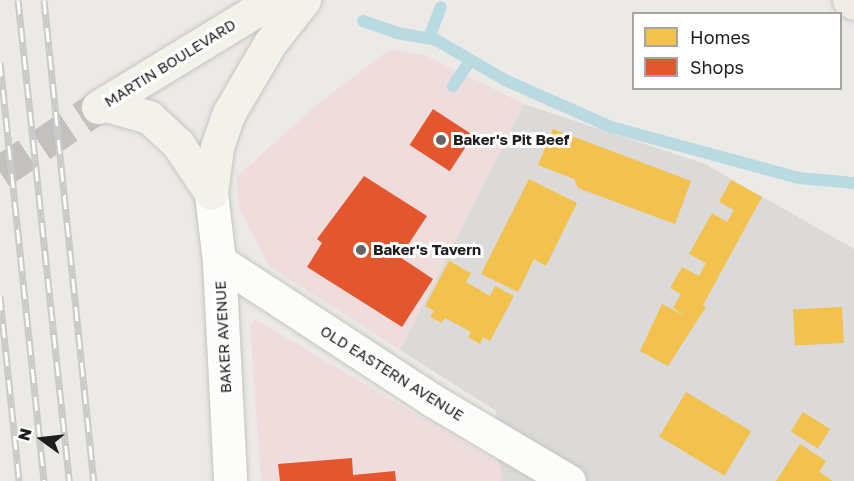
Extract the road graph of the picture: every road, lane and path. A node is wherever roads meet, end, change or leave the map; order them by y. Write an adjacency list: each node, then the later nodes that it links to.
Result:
1 (273, 0): 5 (main road, MARTIN BOULEVARD)
2 (304, 0): 5 (main road)
3 (849, 0): 4 (main road)
4 (854, 3)
5 (211, 193): 6 (street, BAKER AVENUE)
6 (219, 261): 7 (street, BAKER AVENUE); 8 (street, OLD EASTERN AVENUE)
7 (230, 481)
8 (569, 481)

